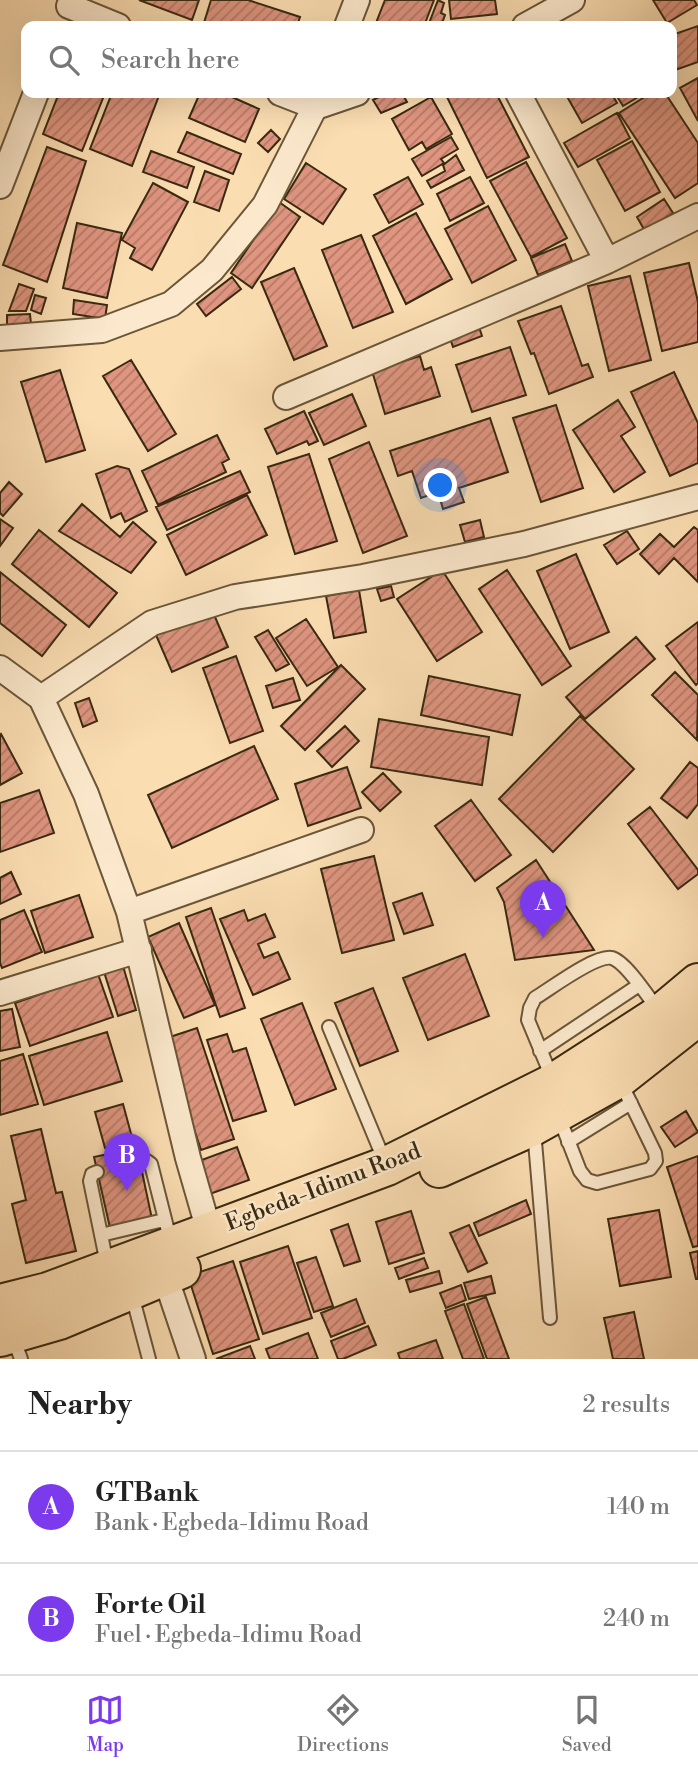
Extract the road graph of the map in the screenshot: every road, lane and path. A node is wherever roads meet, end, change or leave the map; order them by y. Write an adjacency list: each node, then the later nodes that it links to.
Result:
1 (357, 0): 5 (street)
2 (572, 0): 6 (street)
3 (67, 11): 4 (street)
4 (101, 21)
5 (349, 21)
6 (534, 21)
7 (34, 98): 10 (street)
8 (521, 98): 12 (street)
9 (319, 100): 13 (street)
10 (0, 186)
11 (698, 216): 12 (street)
12 (607, 261): 14 (street)
13 (0, 338)
14 (286, 397)
15 (698, 497): 17 (street)
16 (0, 668): 17 (street)
17 (41, 698): 19 (street)
18 (361, 830): 19 (street)
19 (129, 912): 20 (street)
20 (139, 950): 22 (street); 30 (street)
21 (698, 983): 23 (main road, Egbeda-Idimu Road)
22 (0, 993)
23 (666, 1005): 25 (main road, Egbeda-Idimu Road); 26 (main road, Egbeda-Idimu Road); 26 (lane)
24 (330, 1027): 28 (lane)
25 (625, 1091): 26 (main road, Egbeda-Idimu Road); 26 (lane)
26 (551, 1103): 28 (main road, Egbeda-Idimu Road); 31 (main road, Egbeda-Idimu Road); 33 (lane)
27 (139, 1161): 31 (lane)
28 (387, 1166): 30 (main road, Egbeda-Idimu Road)
29 (97, 1172): 32 (lane)
30 (209, 1231): 31 (main road, Egbeda-Idimu Road)
31 (167, 1247): 32 (main road, Egbeda-Idimu Road); 32 (lane); 36 (street)
32 (113, 1265): 34 (main road, Egbeda-Idimu Road); 35 (lane)
33 (550, 1318)
34 (8, 1333)
35 (147, 1358)
36 (193, 1359)

